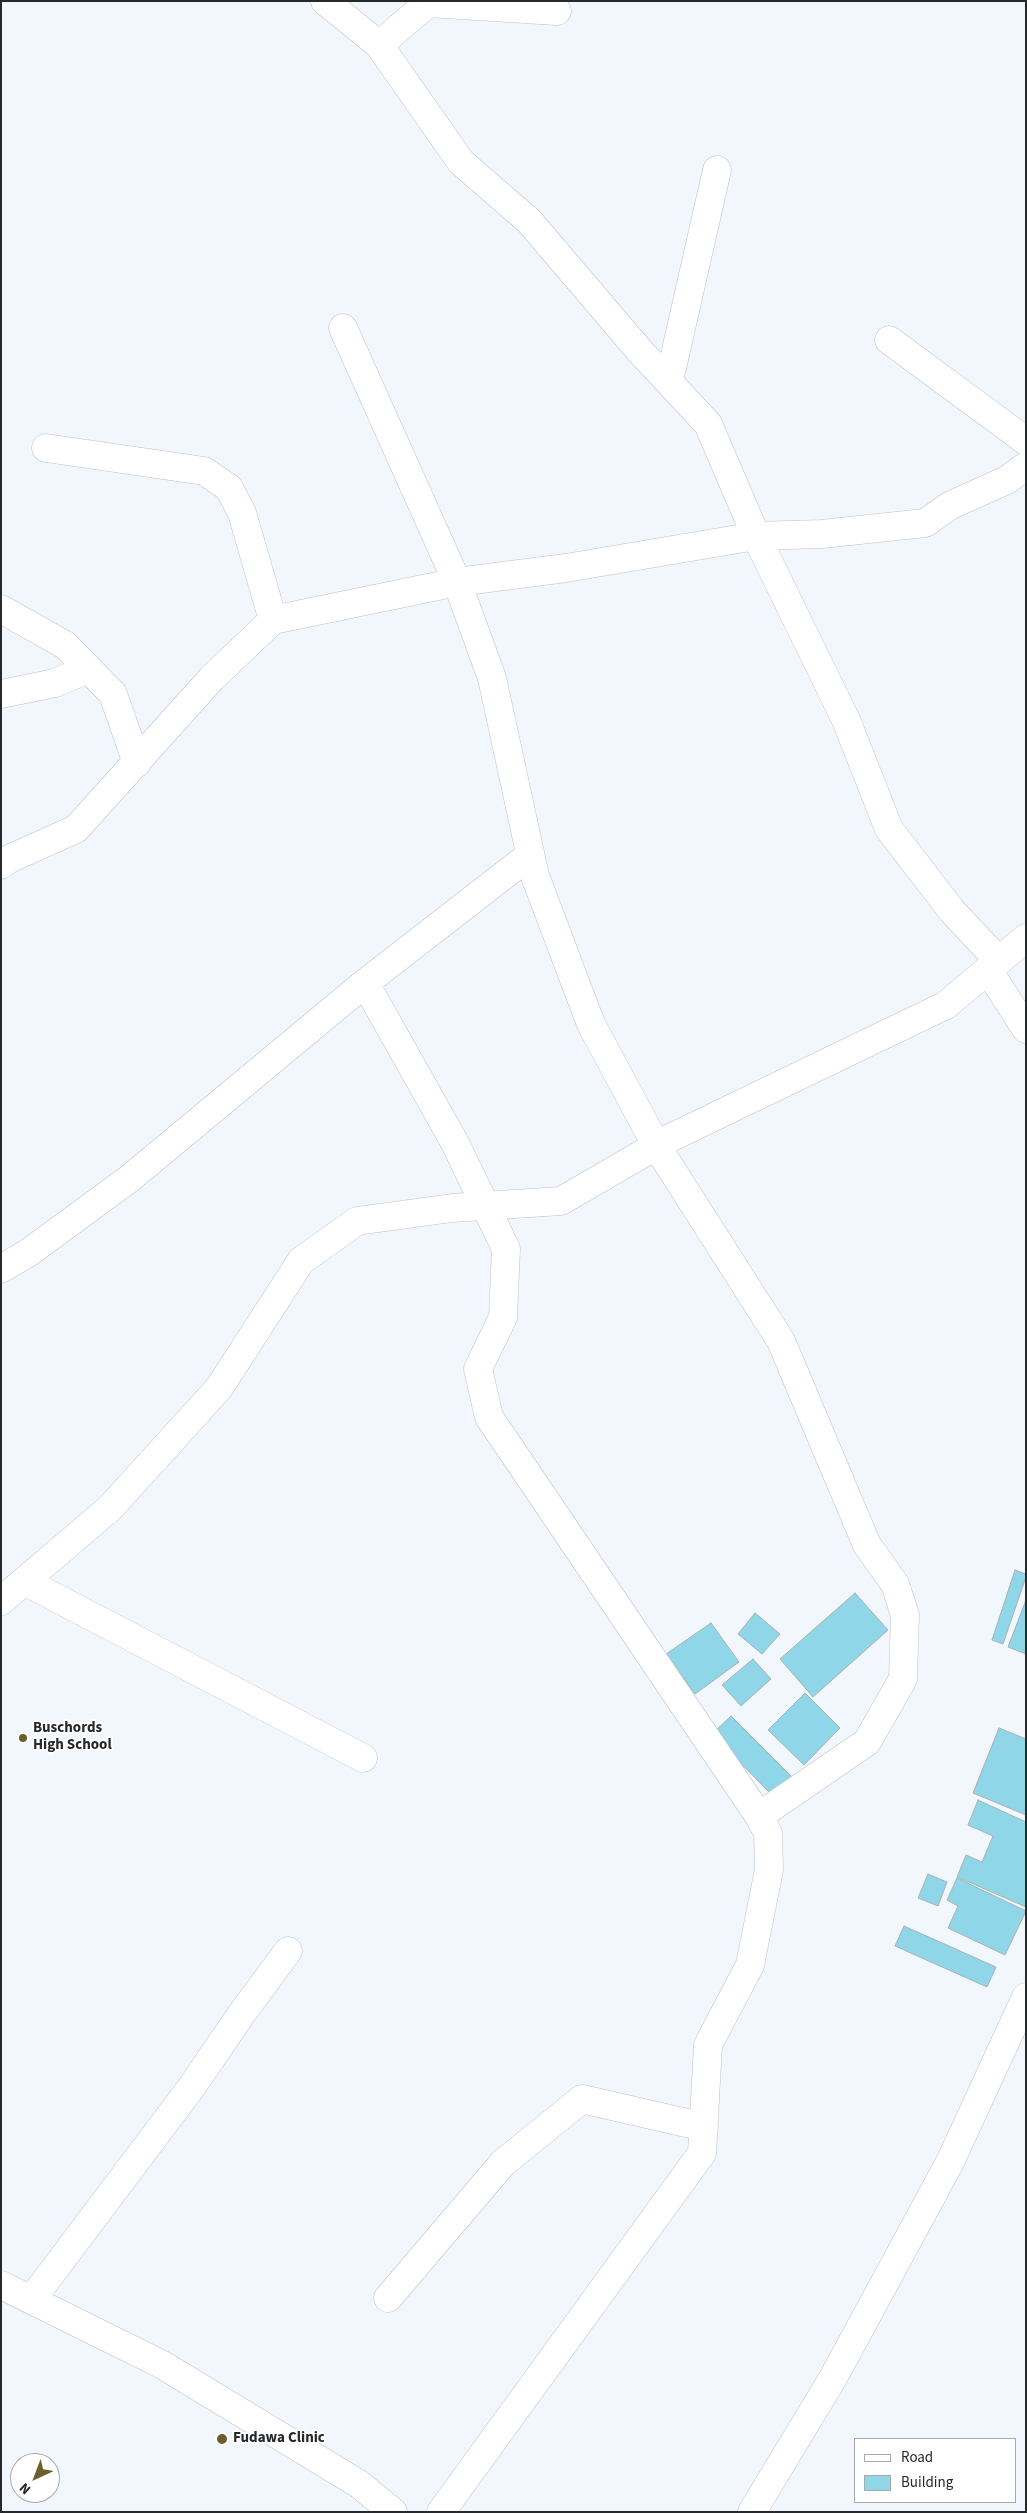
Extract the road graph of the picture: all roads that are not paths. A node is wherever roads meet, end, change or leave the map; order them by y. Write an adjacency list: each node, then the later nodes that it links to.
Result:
1 (325, 1): 4 (street)
2 (479, 4): 3 (street); 4 (street)
3 (557, 11)
4 (379, 44): 8 (street)
5 (717, 170): 8 (street)
6 (343, 328): 13 (street)
7 (889, 340): 9 (street)
8 (669, 381): 12 (street)
9 (1026, 441)
10 (46, 448): 15 (street)
11 (1026, 466): 12 (street)
12 (756, 536): 13 (street); 22 (street)
13 (457, 582): 15 (street); 19 (street)
14 (1, 609): 16 (street)
15 (273, 620): 18 (street)
16 (88, 669): 17 (street); 18 (street)
17 (1, 694)
18 (137, 763): 20 (street)
19 (530, 855): 23 (street); 25 (street)
20 (1, 865)
21 (1026, 938): 22 (street)
22 (994, 966): 24 (street); 25 (street)
23 (365, 983): 26 (street); 27 (street)
24 (1026, 1029)
25 (656, 1146): 26 (street); 31 (street)
26 (485, 1207): 28 (street); 31 (street)
27 (1, 1269)
28 (24, 1581): 29 (street); 30 (street)
29 (1, 1601)
30 (363, 1758)
31 (759, 1816): 34 (street)
32 (288, 1950): 37 (street)
33 (1026, 1997): 40 (street)
34 (704, 2127): 36 (street); 39 (street)
35 (1, 2285): 37 (street)
36 (388, 2298)
37 (32, 2299): 38 (street)
38 (393, 2512)
39 (441, 2512)
40 (752, 2512)

